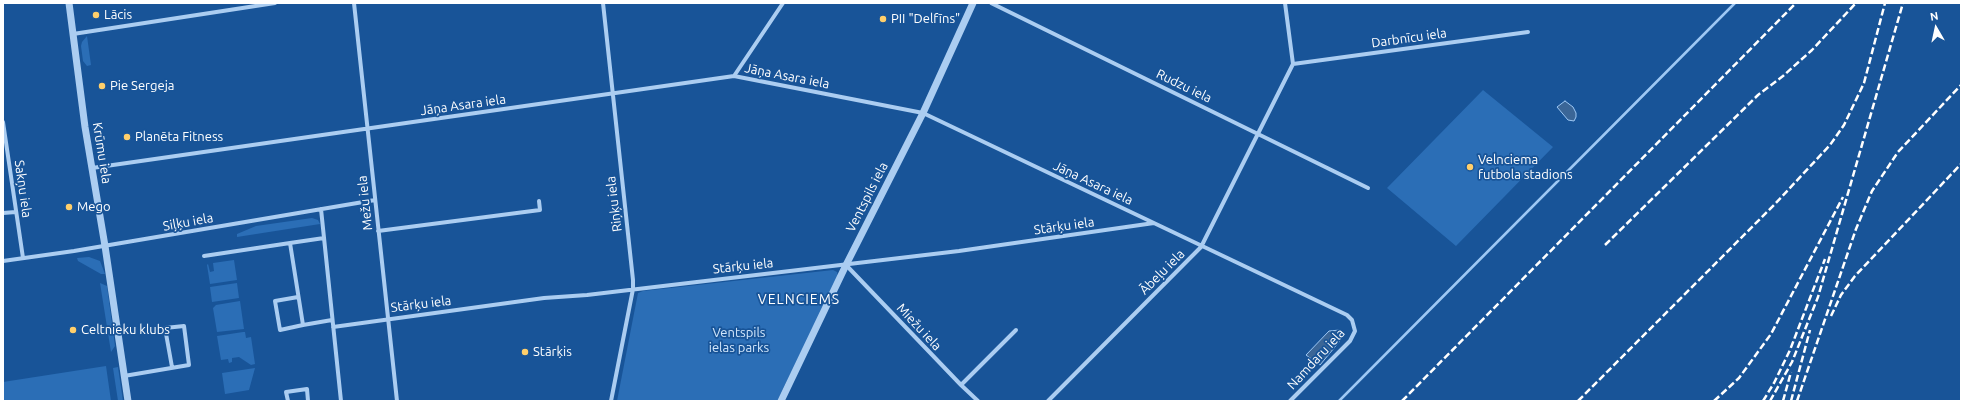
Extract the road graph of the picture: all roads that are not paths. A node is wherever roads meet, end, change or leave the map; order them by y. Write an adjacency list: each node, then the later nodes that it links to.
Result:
1 (69, 3): 10 (street, Krūmu iela)
2 (275, 3): 10 (street)
3 (354, 3): 16 (street, Mežu iela)
4 (603, 3): 13 (street, Riņķu iela)
5 (783, 3): 12 (street)
6 (973, 3): 14 (street, Ventspils iela)
7 (991, 3): 17 (street, Rudzu iela)
8 (1284, 3): 11 (street)
9 (1528, 32): 11 (street, Darbnīcu iela)
10 (73, 34): 18 (street, Krūmu iela)
11 (1292, 64): 17 (street, Ābeļu iela)
12 (734, 76): 13 (street, Jāņa Asara iela); 14 (street, Jāņa Asara iela)
13 (611, 94): 16 (street, Jāņa Asara iela); 35 (street, Riņķu iela)
14 (923, 113): 25 (street, Jāņa Asara iela); 34 (street, Ventspils iela)
15 (3, 122): 23 (street, Sakņu iela)
16 (367, 128): 18 (street, Jāņa Asara iela); 20 (street, Mežu iela)
17 (1259, 134): 19 (street, Rudzu iela); 30 (street, Ābeļu iela)
18 (92, 168): 29 (street, Krūmu iela)
19 (1368, 188)
20 (375, 200): 22 (street, Siļķu iela); 26 (street, Mežu iela)
21 (539, 201): 26 (street)
22 (321, 209): 27 (street); 29 (street, Siļķu iela)
23 (16, 212): 24 (street); 32 (street, Sakņu iela)
24 (3, 213)
25 (1155, 223): 30 (street, Jāņa Asara iela); 34 (street, Stārķu iela)
26 (378, 231): 37 (street, Mežu iela)
27 (324, 238): 28 (street); 38 (street)
28 (290, 243): 31 (street); 36 (street)
29 (105, 246): 32 (street, Siļķu iela); 44 (street, Krūmu iela)
30 (1201, 247): 42 (street, Jāņa Asara iela); 54 (street, Ābeļu iela)
31 (204, 256)
32 (23, 258): 33 (street, Siļķu iela)
33 (3, 260)
34 (846, 265): 35 (street, Stārķu iela); 45 (street, Miežu iela); 52 (street, Ventspils iela)
35 (633, 289): 37 (street, Stārķu iela); 51 (street, Riņķu iela)
36 (298, 297): 39 (street); 39 (street)
37 (387, 318): 40 (street, Stārķu iela); 50 (street, Mežu iela)
38 (332, 320): 39 (street); 40 (street)
39 (302, 325)
40 (333, 327): 49 (street)
41 (1016, 330): 45 (street)
42 (1355, 331): 55 (street, Namdaru iela)
43 (172, 367): 43 (street); 44 (street)
44 (124, 376): 46 (street, Krūmu iela)
45 (961, 385): 53 (street, Miežu iela)
46 (128, 401)
47 (288, 401): 48 (street)
48 (308, 401)
49 (341, 401)
50 (397, 401)
51 (611, 401)
52 (781, 401)
53 (978, 401)
54 (1048, 401)
55 (1290, 401)

